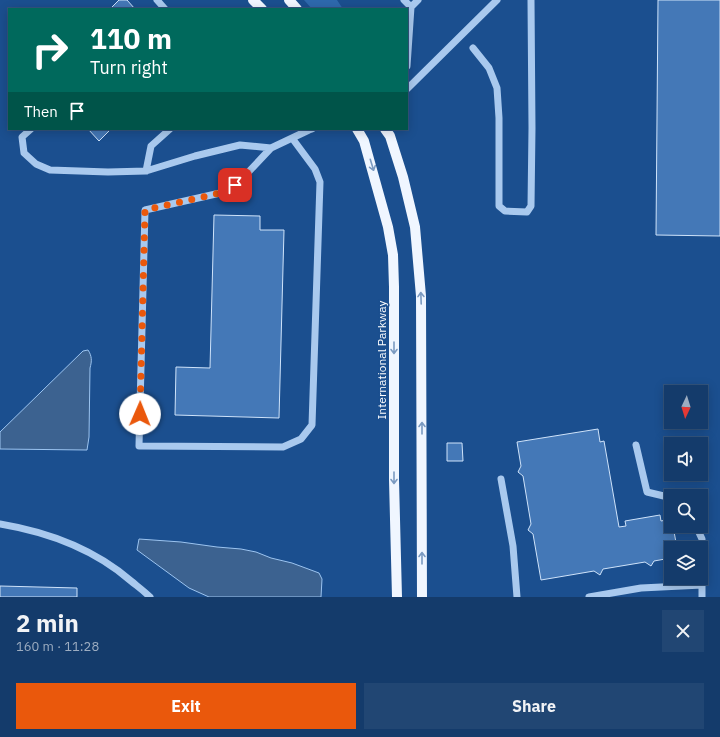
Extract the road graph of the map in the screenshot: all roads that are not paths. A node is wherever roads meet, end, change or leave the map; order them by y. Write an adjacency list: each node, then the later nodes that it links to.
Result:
1 (156, 0): 9 (street)
2 (253, 0): 10 (main road)
3 (289, 0): 11 (main road)
4 (404, 0): 8 (street)
5 (418, 0): 8 (street)
6 (497, 0): 14 (street)
7 (531, 0): 12 (street)
8 (411, 7): 13 (street)
9 (164, 8)
10 (261, 8)
11 (296, 8)
12 (473, 48)
13 (408, 51)
14 (408, 88)
15 (30, 130): 22 (street)
16 (169, 130): 22 (street)
17 (310, 130): 20 (street)
18 (358, 130): 29 (main road, International Parkway, one-way to 29)
19 (386, 130): 30 (main road, one-way to 19)
20 (292, 138): 21 (street); 21 (street)
21 (271, 148): 22 (street)
22 (146, 171)
23 (636, 445): 25 (street)
24 (501, 479): 31 (street)
25 (664, 496)
26 (0, 524): 28 (street)
27 (702, 585): 32 (street); 33 (street)
28 (150, 597)
29 (397, 597)
30 (422, 597)
31 (517, 597)
32 (589, 597)
33 (702, 597)

